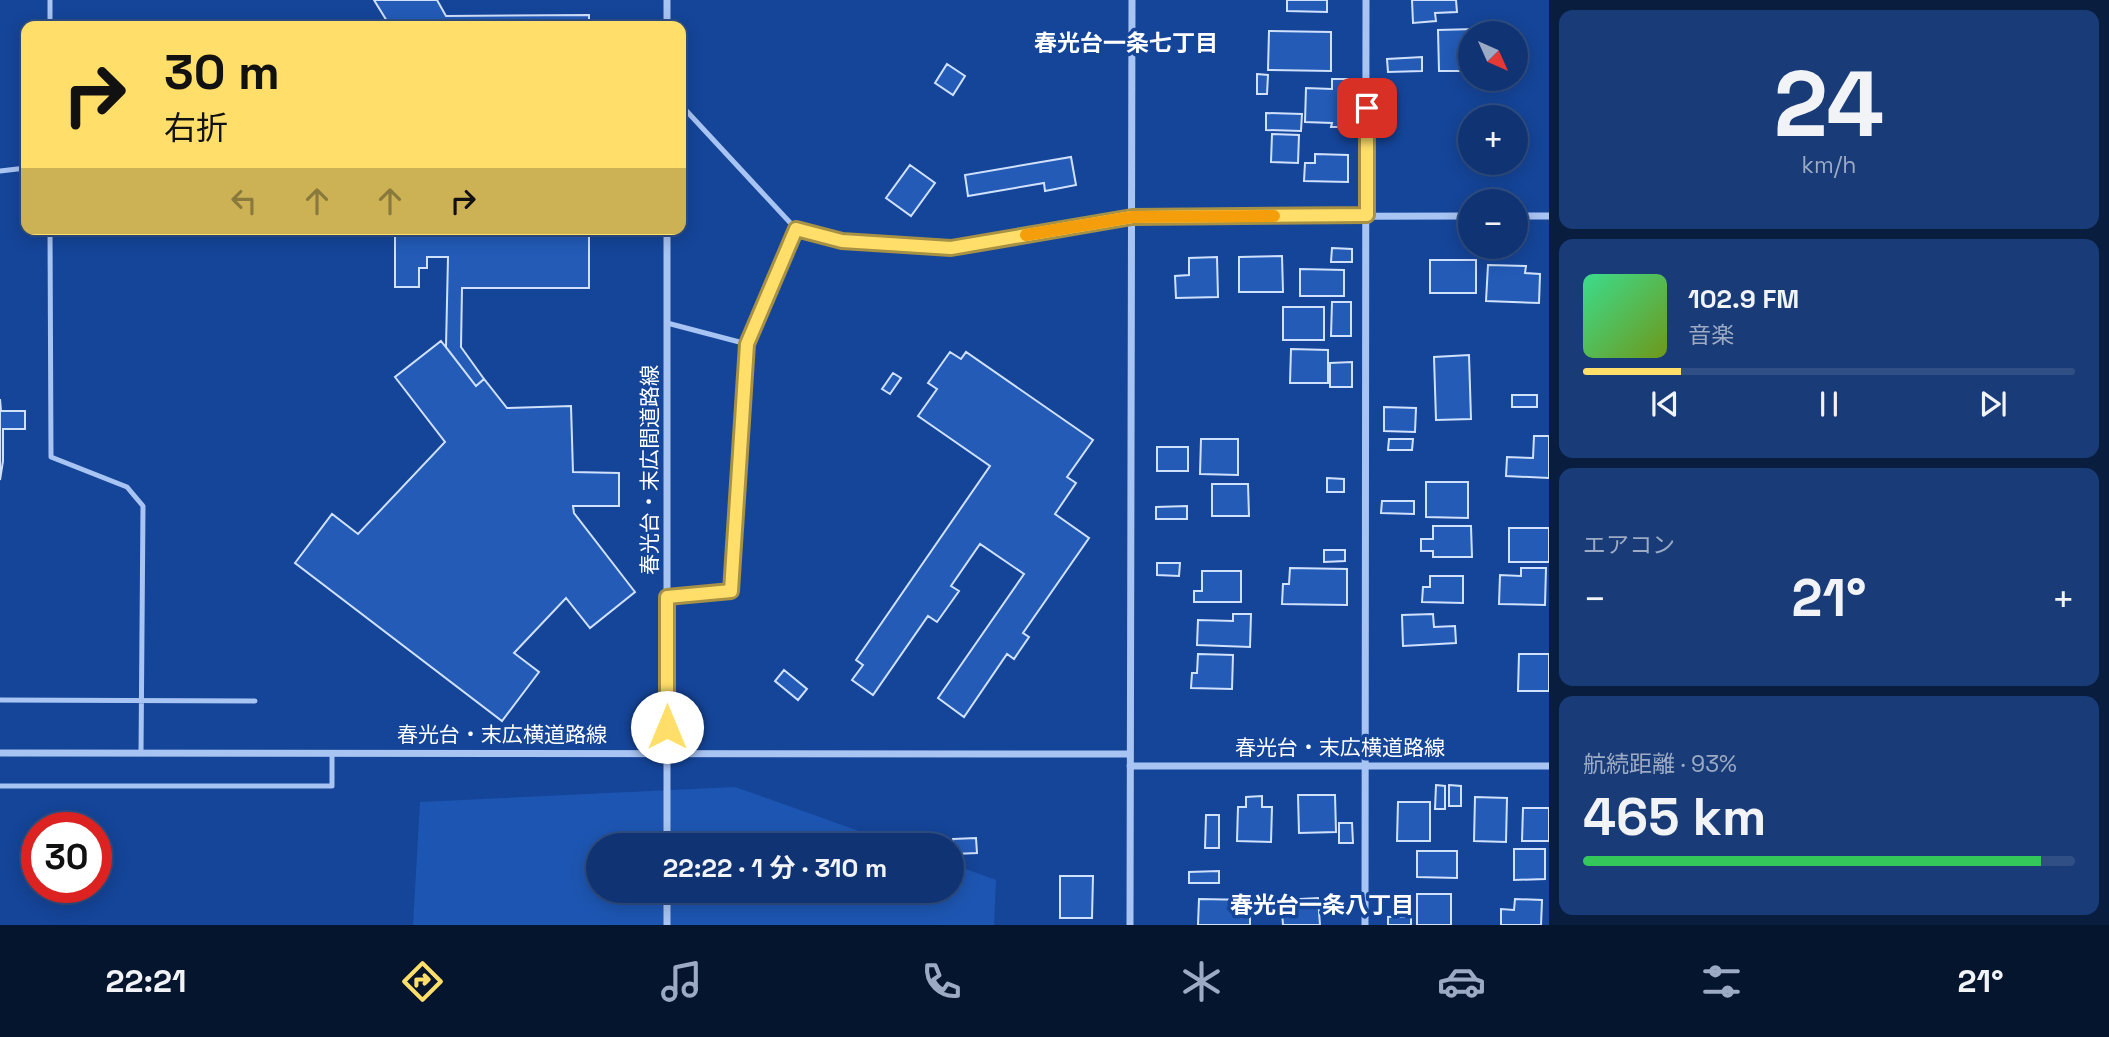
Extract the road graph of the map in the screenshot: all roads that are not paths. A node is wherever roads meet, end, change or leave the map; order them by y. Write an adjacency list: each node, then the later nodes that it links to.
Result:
1 (50, 0): 5 (lane)
2 (667, 0): 6 (street)
3 (1132, 0): 14 (street)
4 (1366, 0): 10 (street)
5 (50, 21)
6 (667, 21)
7 (686, 110): 15 (lane)
8 (21, 169): 9 (lane)
9 (0, 171)
10 (1367, 215): 11 (street); 14 (street); 29 (street)
11 (1458, 216)
12 (1528, 216): 13 (street)
13 (1549, 216)
14 (1132, 217): 15 (lane); 28 (street)
15 (796, 229): 19 (lane)
16 (50, 235): 22 (lane)
17 (667, 235): 18 (street, 春光台・末広間道路線)
18 (667, 323): 19 (lane); 20 (street, 春光台・末広間道路線)
19 (747, 344): 20 (lane)
20 (667, 597): 27 (street, 春光台・末広間道路線)
21 (0, 700): 22 (lane)
22 (142, 701): 23 (lane); 25 (lane)
23 (254, 701)
24 (0, 753): 25 (street, 春光台・末広横道路線)
25 (141, 753): 26 (street, 春光台・末広横道路線)
26 (332, 753): 27 (street, 春光台・末広横道路線); 32 (lane)
27 (667, 753): 28 (street, 春光台・末広横道路線); 33 (street, 春光台・末広間道路線)
28 (1130, 754): 30 (street)
29 (1365, 765): 30 (street, 春光台・末広横道路線); 31 (street, 春光台・末広横道路線); 37 (street)
30 (1130, 766): 36 (street)
31 (1549, 766)
32 (0, 786)
33 (667, 833)
34 (667, 903): 35 (street)
35 (667, 925)
36 (1130, 925)
37 (1365, 925)

